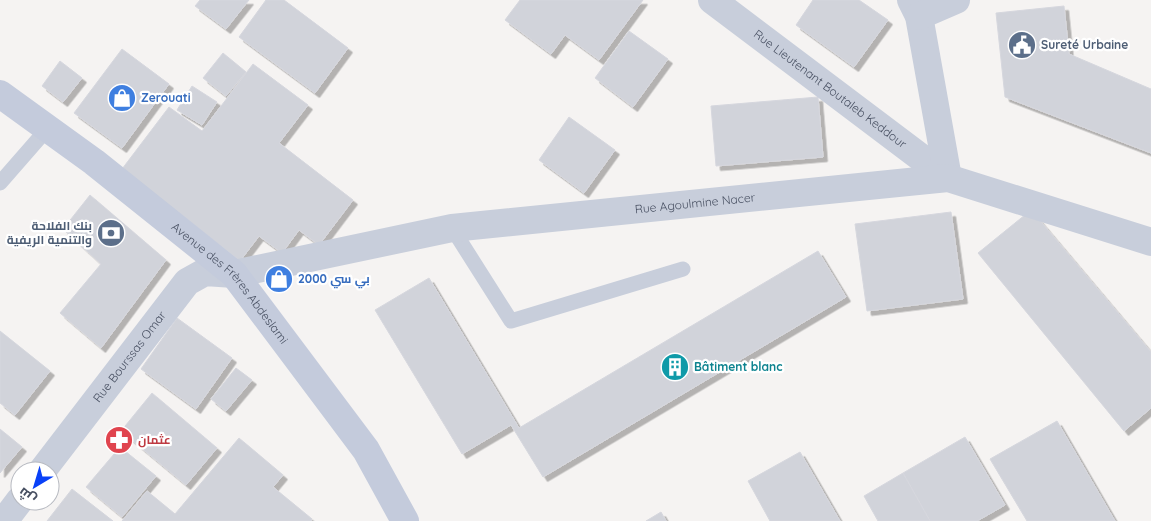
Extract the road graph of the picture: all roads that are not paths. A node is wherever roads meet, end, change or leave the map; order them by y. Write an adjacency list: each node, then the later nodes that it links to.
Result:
1 (712, 0): 6 (street, Rue Lieutenant Boutaleb Keddour)
2 (956, 0): 3 (street)
3 (915, 8): 6 (street)
4 (0, 94): 5 (main road, Avenue des Frères Abdeslami)
5 (48, 128): 7 (lane); 11 (main road, Avenue des Frères Abdeslami)
6 (948, 178): 8 (street, Rue Agoulmine Nacer); 9 (street, Rue Agoulmine Nacer)
7 (0, 183)
8 (452, 228): 10 (lane); 11 (street, Rue Agoulmine Nacer)
9 (1151, 242)
10 (683, 270)
11 (234, 274): 12 (street, Rue Bourssas Omar); 15 (main road, Avenue des Frères Abdeslami)
12 (50, 461)
13 (12, 511): 14 (street)
14 (4, 521)
15 (405, 521)

